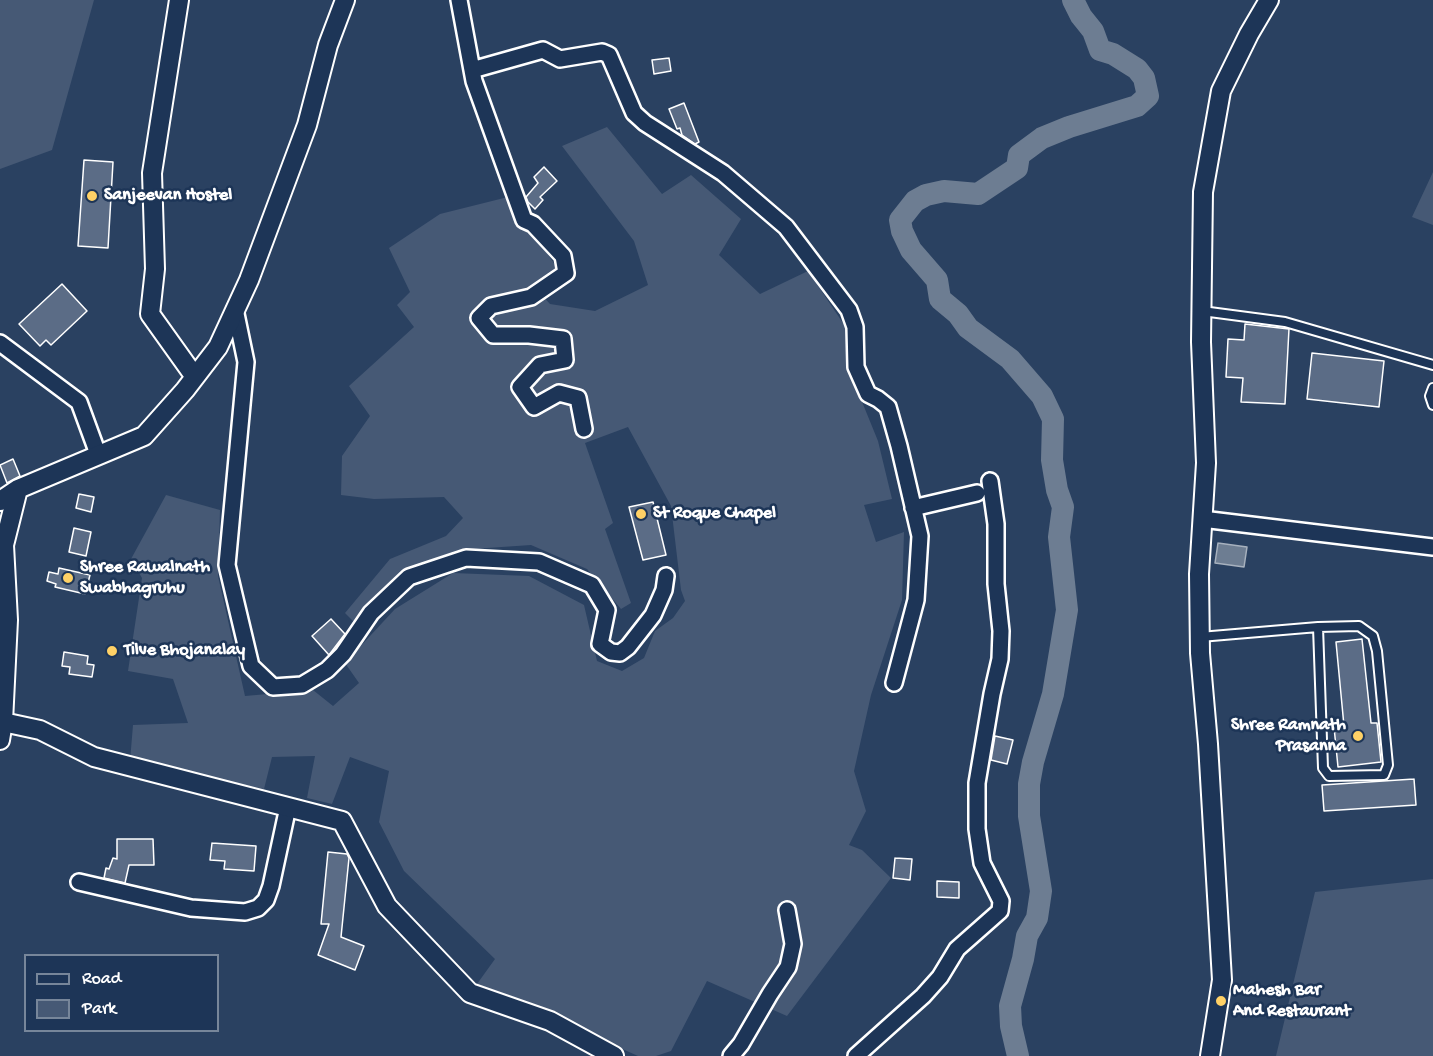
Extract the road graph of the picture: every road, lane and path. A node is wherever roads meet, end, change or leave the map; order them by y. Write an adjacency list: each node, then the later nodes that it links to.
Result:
1 (179, 0): 10 (street)
2 (345, 0): 6 (street)
3 (459, 0): 5 (street)
4 (1269, 0): 7 (street)
5 (472, 70): 13 (street); 19 (street)
6 (235, 309): 10 (street); 23 (street)
7 (1202, 311): 9 (lane); 20 (street)
8 (0, 343): 14 (street)
9 (1433, 365)
10 (195, 377): 14 (street)
11 (1433, 388): 12 (lane)
12 (1433, 405)
13 (584, 429)
14 (98, 454): 16 (street)
15 (990, 481): 34 (street)
16 (18, 489): 18 (street); 21 (street)
17 (977, 493): 19 (street)
18 (0, 501)
19 (913, 508): 26 (street)
20 (1202, 519): 22 (street); 25 (street)
21 (2, 544): 27 (street)
22 (1433, 546)
23 (666, 576)
24 (1318, 627): 24 (lane); 25 (lane)
25 (1200, 637): 35 (street)
26 (894, 683)
27 (3, 722): 28 (street); 29 (street)
28 (0, 740)
29 (288, 807): 30 (street); 32 (street)
30 (79, 882)
31 (787, 910): 33 (street)
32 (614, 1056)
33 (731, 1056)
34 (856, 1056)
35 (1210, 1056)

